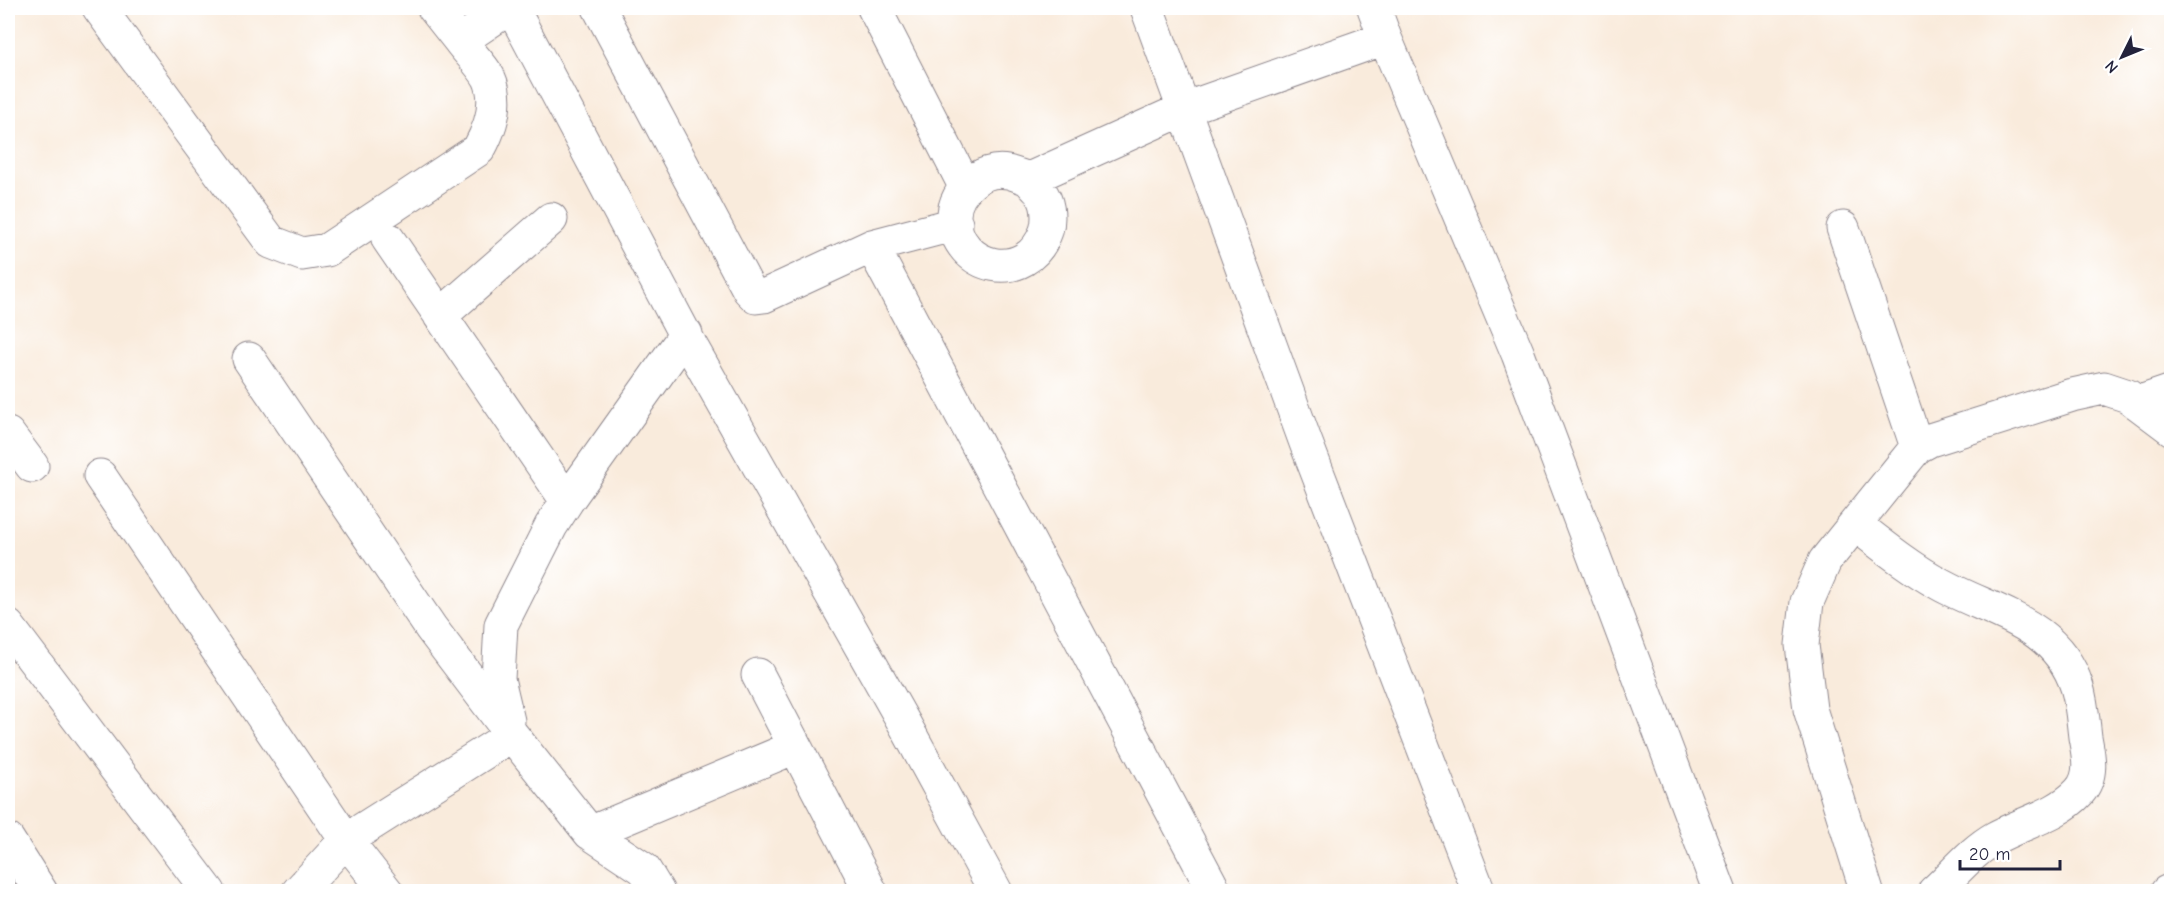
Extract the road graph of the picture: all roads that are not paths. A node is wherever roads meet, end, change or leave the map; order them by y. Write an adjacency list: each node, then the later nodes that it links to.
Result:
1 (99, 8): 9 (street)
2 (434, 8): 9 (street)
3 (511, 8): 9 (street); 19 (street)
4 (599, 8): 17 (street)
5 (874, 8): 12 (street)
6 (1147, 8): 10 (street)
7 (1374, 8): 8 (street)
8 (1385, 38): 10 (street); 46 (street)
9 (460, 41)
10 (1184, 109): 11 (street); 45 (street)
11 (1029, 179): 12 (street); 14 (street)
12 (966, 188): 14 (street)
13 (551, 219): 18 (street)
14 (956, 224): 17 (street)
15 (1843, 228): 25 (street)
16 (388, 239): 18 (street)
17 (872, 246): 44 (street)
18 (440, 316): 28 (street)
19 (686, 334): 28 (street); 43 (street)
20 (249, 359): 32 (street)
21 (2172, 391): 22 (street)
22 (2137, 403): 23 (street); 25 (street)
23 (2172, 429)
24 (8, 434): 26 (street)
25 (1917, 447): 29 (street)
26 (32, 466)
27 (100, 476): 36 (street)
28 (567, 501): 32 (street)
29 (1855, 524): 47 (street); 48 (street)
30 (8, 626): 38 (street)
31 (758, 675): 33 (street)
32 (512, 735): 34 (street); 36 (street)
33 (795, 747): 34 (street); 42 (street)
34 (590, 833): 41 (street)
35 (8, 840): 37 (street)
36 (346, 840): 39 (street); 40 (street)
37 (41, 891)
38 (209, 891)
39 (298, 891)
40 (387, 891)
41 (658, 891)
42 (871, 891)
43 (996, 891)
44 (1215, 891)
45 (1479, 891)
46 (1720, 891)
47 (1867, 891)
48 (1934, 891)

